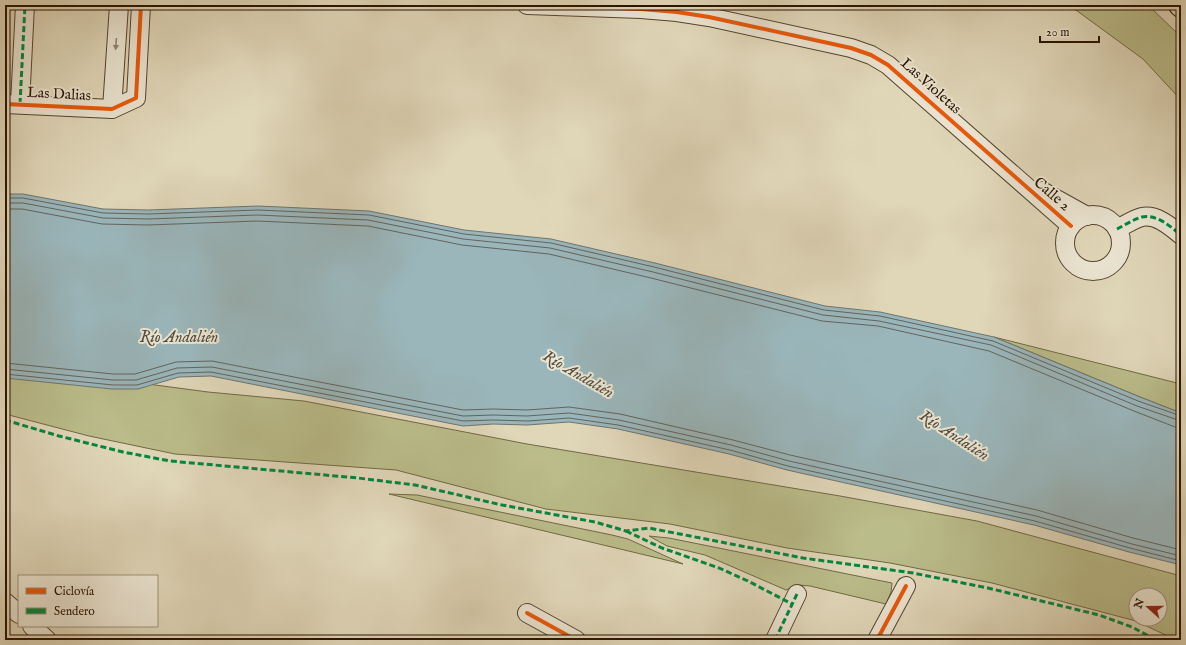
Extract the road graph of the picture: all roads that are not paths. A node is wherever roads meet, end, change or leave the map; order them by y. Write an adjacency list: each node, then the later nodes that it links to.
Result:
1 (25, 5): 5 (street)
2 (119, 5): 6 (street, one-way to 6)
3 (141, 5): 6 (street)
4 (527, 5): 7 (street, Las Violetas)
5 (12, 104): 6 (street, Las Dalias)
6 (112, 108)
7 (1018, 179): 8 (street); 9 (street, Calle 2)
8 (1087, 216): 9 (street); 10 (street)
9 (1071, 226): 10 (street)
10 (1117, 229): 11 (street)
11 (1181, 235)
12 (906, 586): 21 (street)
13 (797, 594): 20 (street)
14 (5, 602): 15 (street)
15 (18, 613)
16 (527, 613): 19 (street)
17 (33, 627): 18 (street)
18 (47, 640)
19 (576, 640)
20 (775, 640)
21 (876, 640)

